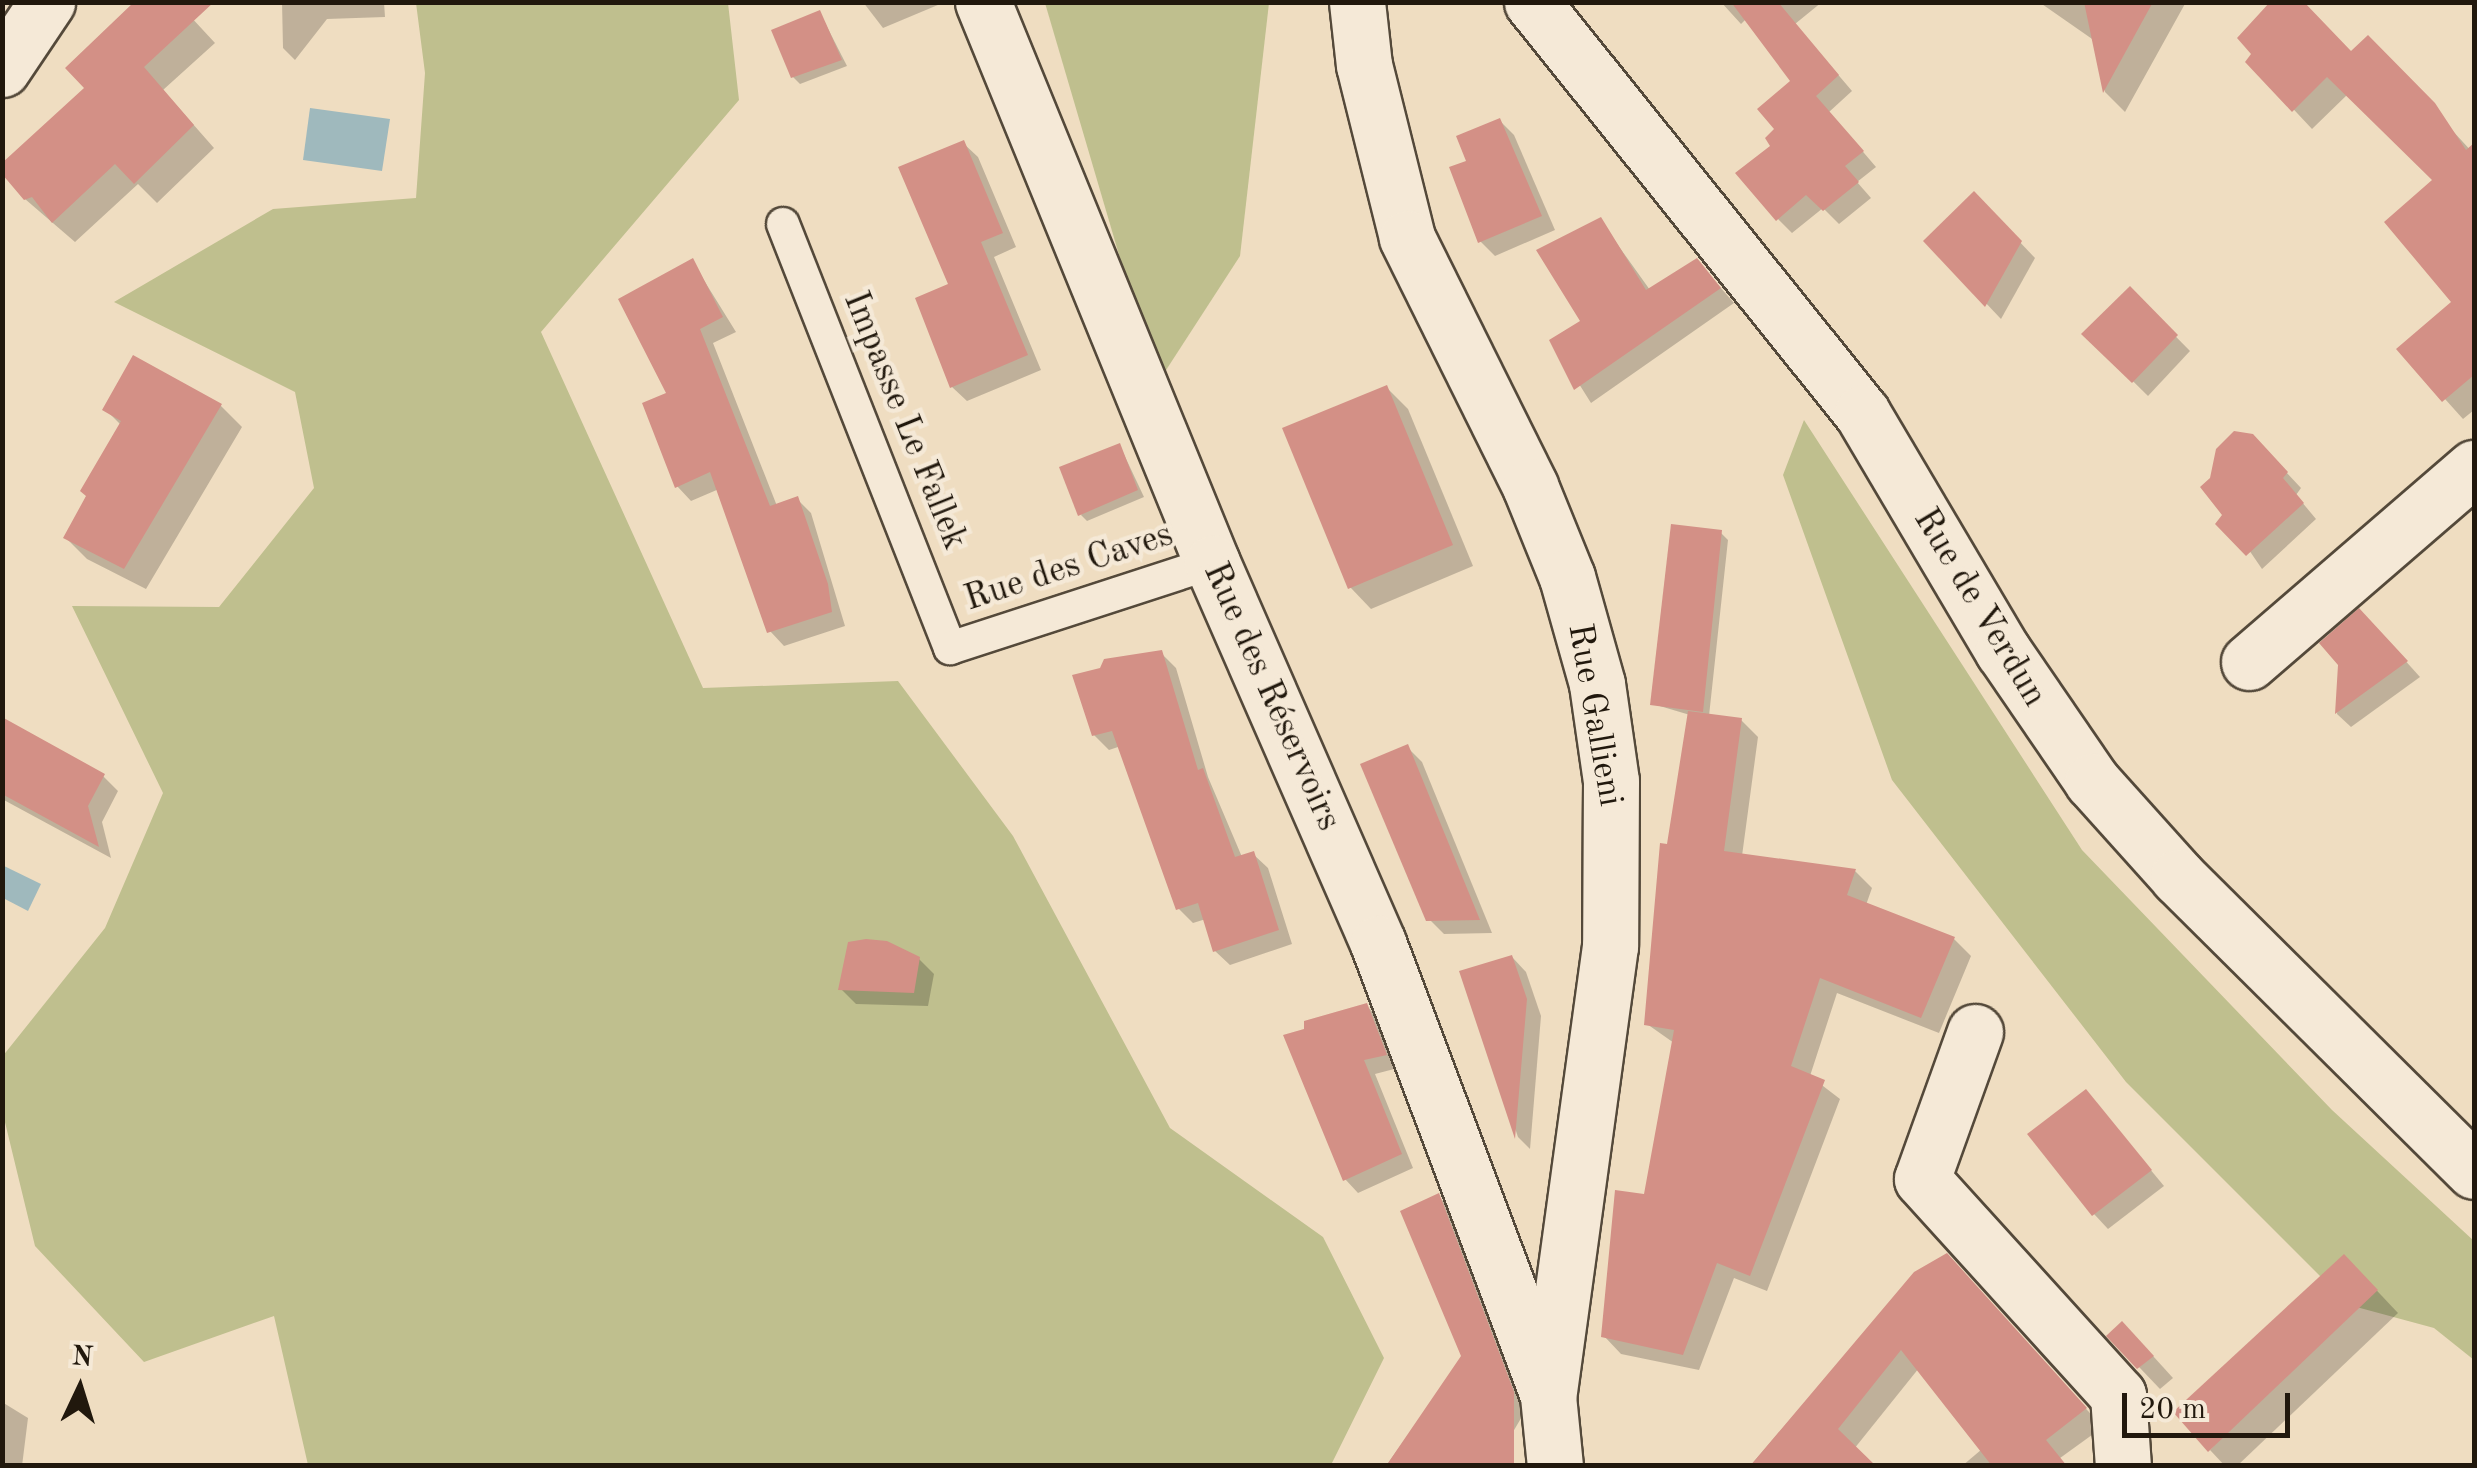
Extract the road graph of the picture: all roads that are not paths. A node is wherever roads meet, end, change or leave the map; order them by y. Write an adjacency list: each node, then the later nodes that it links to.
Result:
1 (47, 2): 5 (street)
2 (983, 2): 8 (street, Rue des Réservoirs)
3 (1357, 2): 13 (street, Rue Gallieni)
4 (1532, 2): 12 (street, Rue de Verdun)
5 (2, 69)
6 (783, 224): 9 (lane, Impasse Le Fallek)
7 (2474, 468): 10 (street)
8 (1212, 564): 9 (lane, Rue des Caves); 13 (street, Rue des Réservoirs)
9 (950, 648)
10 (2249, 662)
11 (1975, 1032): 15 (street)
12 (2474, 1171)
13 (1548, 1396): 14 (street, Rue Gallieni)
14 (1554, 1466)
15 (2123, 1466)

